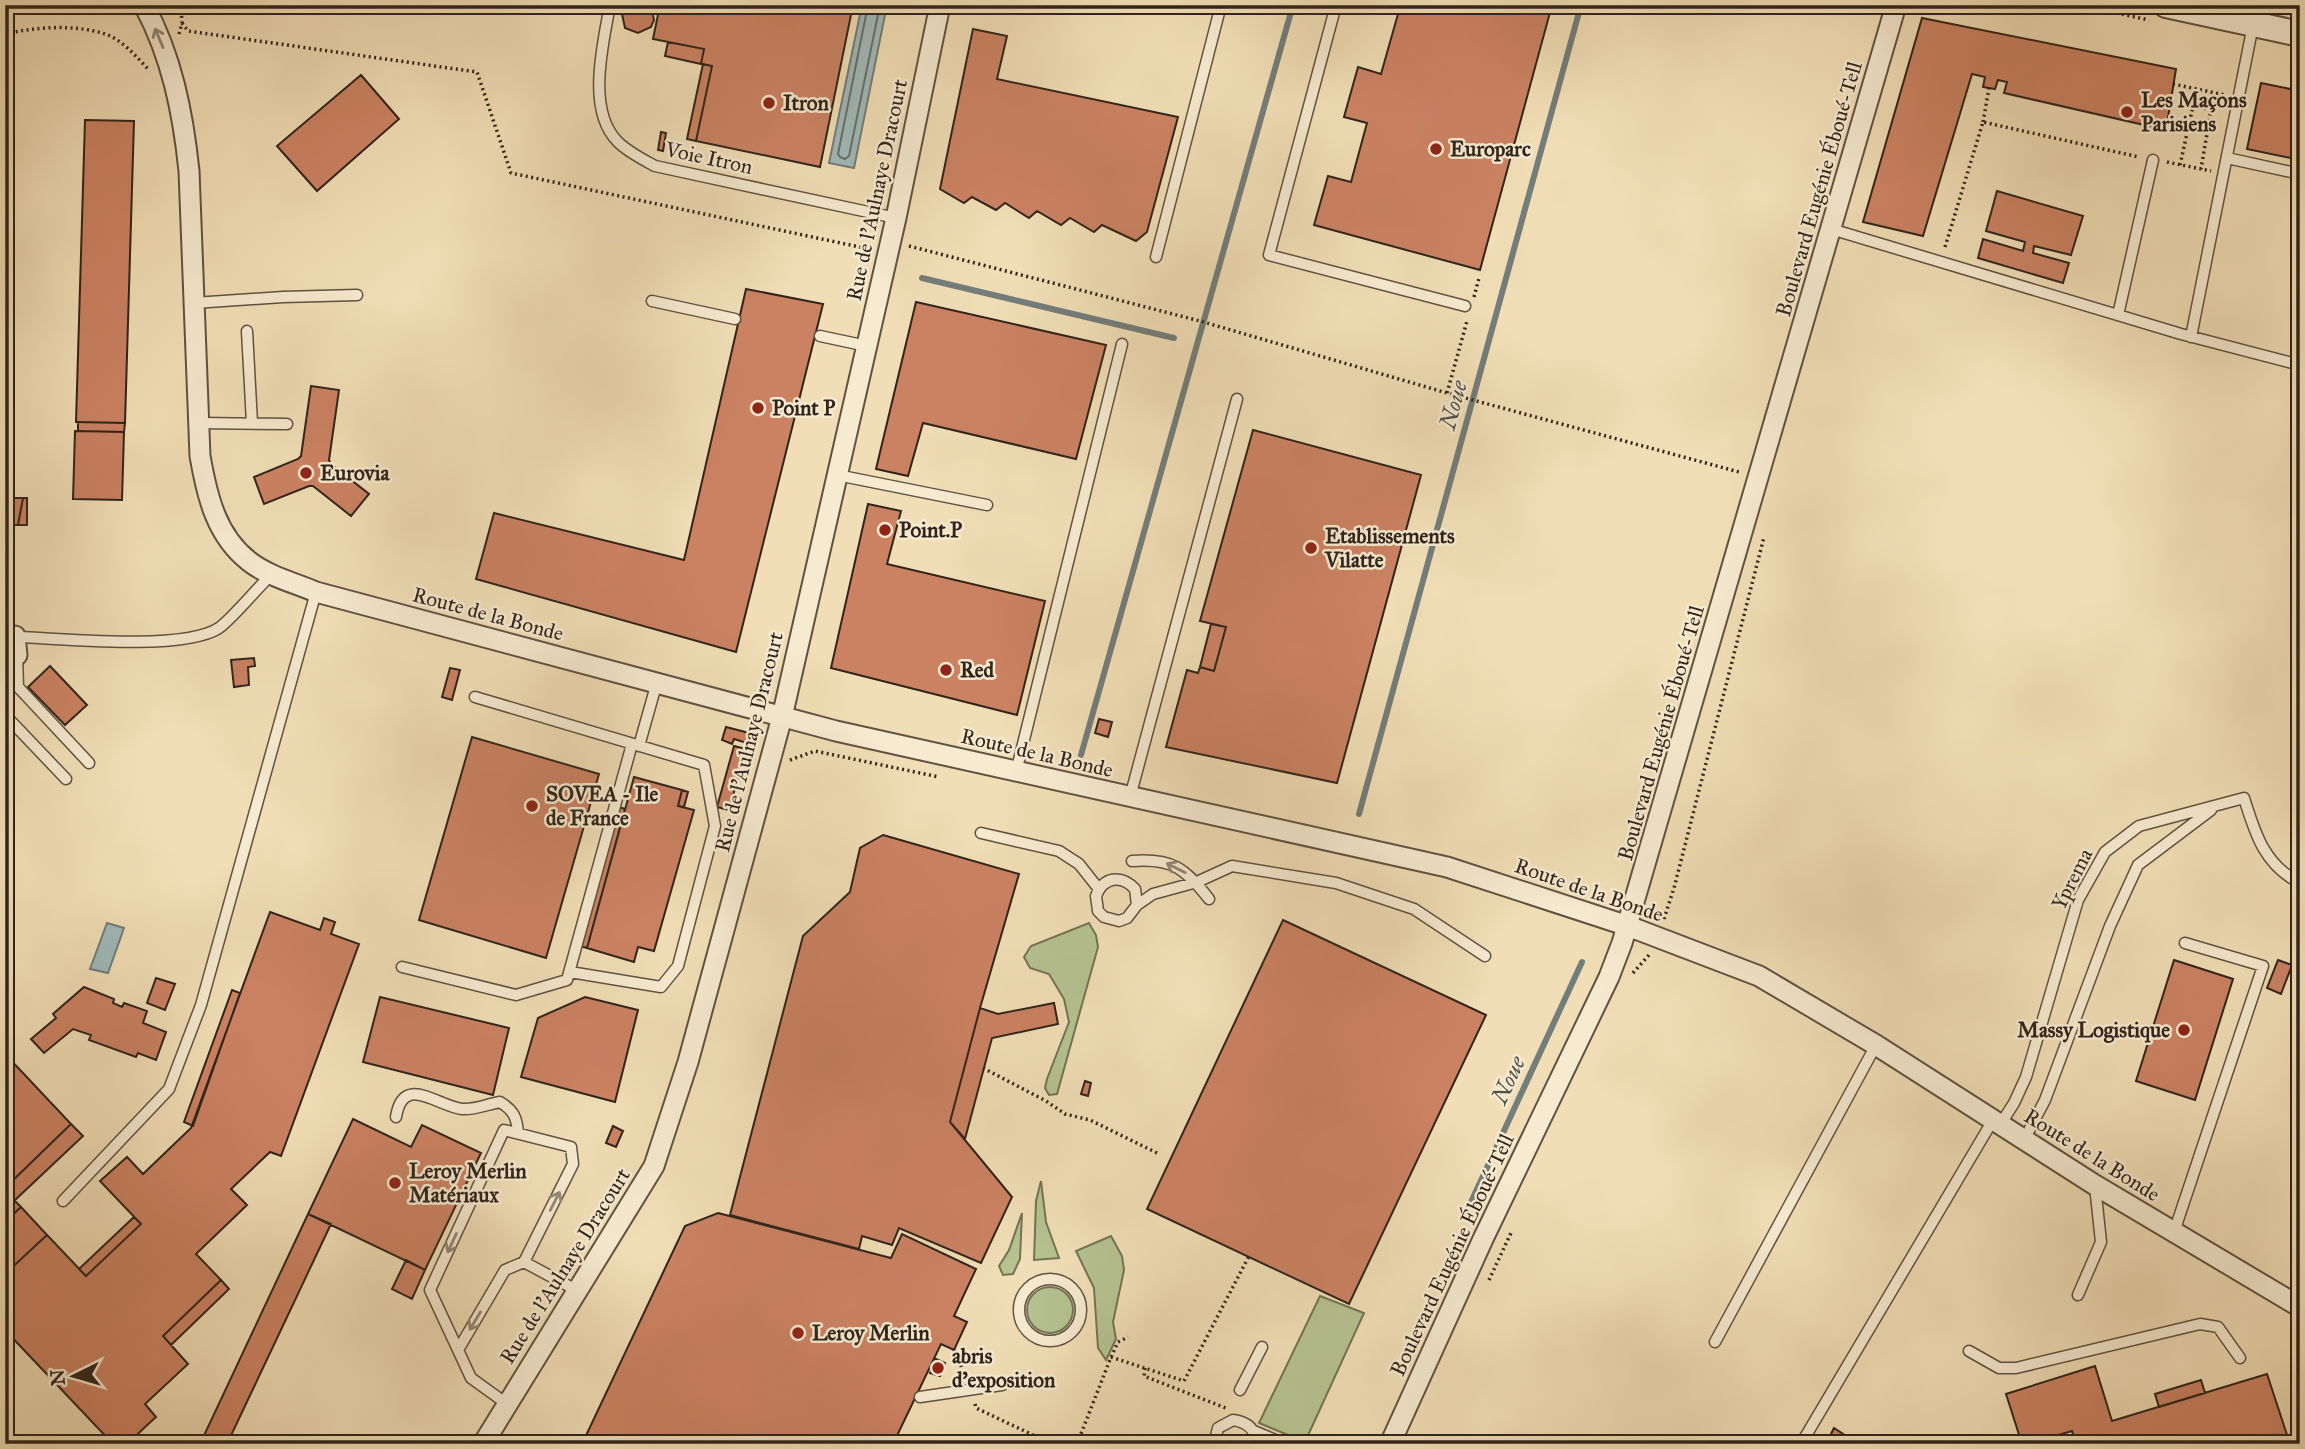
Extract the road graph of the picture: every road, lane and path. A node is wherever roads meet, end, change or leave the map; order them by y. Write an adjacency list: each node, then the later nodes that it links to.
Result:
1 (144, 5): 32 (street, Route de la Bonde, one-way to 1)
2 (610, 5): 23 (lane, Voie Itron)
3 (940, 5): 23 (street, Rue de l'Aulnaye Dracourt)
4 (1221, 5): 27 (lane)
5 (1336, 5): 33 (lane)
6 (1896, 5): 24 (street, Boulevard Eugénie Éboué-Tell)
7 (2166, 5): 9 (street)
8 (182, 23): 26 (path)
9 (2254, 24): 11 (street); 15 (lane)
10 (5, 34): 12 (path)
11 (2300, 34)
12 (149, 70)
13 (2173, 85): 15 (path)
14 (1989, 88): 16 (path)
15 (2238, 99): 17 (lane)
16 (1983, 122): 18 (path); 28 (path)
17 (2227, 159): 21 (lane); 22 (lane)
18 (2153, 160): 19 (path); 34 (lane)
19 (2180, 165): 20 (path); 20 (path)
20 (2201, 169): 21 (path)
21 (2224, 173): 38 (lane)
22 (2300, 174)
23 (896, 218): 40 (street, Rue de l'Aulnaye Dracourt)
24 (1831, 229): 28 (lane); 48 (street, Boulevard Eugénie Éboué-Tell)
25 (907, 246): 42 (path)
26 (875, 250)
27 (1156, 257)
28 (1940, 262): 34 (lane)
29 (1479, 278): 33 (path)
30 (357, 295): 32 (lane)
31 (652, 301): 35 (lane)
32 (193, 303): 44 (street, Route de la Bonde)
33 (1469, 309): 42 (path)
34 (2118, 316): 38 (lane)
35 (734, 319)
36 (247, 331): 45 (lane)
37 (820, 336): 40 (lane)
38 (2191, 337): 41 (lane)
39 (1122, 344): 63 (lane)
40 (867, 346): 47 (street, Rue de l'Aulnaye Dracourt)
41 (2300, 365)
42 (1447, 393): 48 (path)
43 (1237, 398): 66 (lane)
44 (199, 423): 45 (lane); 51 (street, Route de la Bonde)
45 (252, 423): 46 (lane)
46 (287, 424)
47 (837, 475): 49 (lane); 59 (street, Rue de l'Aulnaye Dracourt)
48 (1760, 478): 76 (street, Boulevard Eugénie Éboué-Tell)
49 (987, 505)
50 (1764, 537): 73 (path)
51 (272, 574): 52 (street, Route de la Bonde); 53 (lane)
52 (316, 592): 55 (street, Route de la Bonde); 90 (lane)
53 (12, 642): 56 (lane)
54 (5, 673): 56 (lane)
55 (657, 682): 59 (street, Route de la Bonde); 60 (lane)
56 (18, 687): 62 (lane)
57 (475, 697): 60 (lane)
58 (5, 715): 64 (lane)
59 (782, 717): 61 (street, Rue de l'Aulnaye Dracourt); 63 (street, Route de la Bonde)
60 (635, 745): 81 (lane); 81 (lane)
61 (771, 756): 65 (path); 94 (street, Rue de l'Aulnaye Dracourt)
62 (89, 764)
63 (1015, 772): 66 (street, Route de la Bonde)
64 (66, 779)
65 (947, 779)
66 (1130, 797): 76 (street, Route de la Bonde)
67 (2214, 807): 71 (lane, Yprema); 85 (lane, Yprema); 87 (lane)
68 (981, 833): 72 (lane)
69 (1132, 861): 70 (lane, one-way to 69)
70 (1197, 882): 74 (lane); 75 (lane); 79 (lane)
71 (2300, 883)
72 (1098, 888): 75 (lane); 75 (lane)
73 (1674, 888)
74 (1209, 898)
75 (1137, 905)
76 (1625, 935): 78 (path); 82 (street, Route de la Bonde); 120 (street, Boulevard Eugénie Éboué-Tell)
77 (2185, 943): 91 (lane)
78 (1650, 953)
79 (1485, 956)
80 (402, 967): 81 (lane)
81 (570, 972)
82 (1876, 1045): 85 (street, Route de la Bonde); 99 (lane)
83 (983, 1068): 88 (path)
84 (396, 1117): 86 (lane)
85 (1997, 1122): 87 (street, Route de la Bonde); 121 (lane, Yprema)
86 (518, 1133): 93 (lane, one-way to 86); 101 (lane, one-way to 101)
87 (2025, 1138): 89 (street, Route de la Bonde)
88 (1157, 1153)
89 (2095, 1185): 91 (street, Route de la Bonde); 95 (lane)
90 (63, 1202)
91 (2173, 1233): 97 (street, Route de la Bonde)
92 (1249, 1256): 106 (path)
93 (524, 1262): 94 (lane); 101 (lane, one-way to 101)
94 (579, 1291): 111 (street, Rue de l'Aulnaye Dracourt)
95 (2078, 1294)
96 (1019, 1305): 96 (lane)
97 (2300, 1307)
98 (1128, 1337): 104 (path)
99 (1715, 1342)
100 (1262, 1347): 109 (lane)
101 (458, 1350): 111 (lane)
102 (954, 1350): 108 (path)
103 (1969, 1351): 105 (lane)
104 (1111, 1357): 106 (path); 116 (path)
105 (2239, 1358)
106 (1145, 1368): 112 (path)
107 (1002, 1385): 108 (lane)
108 (970, 1390): 110 (lane); 115 (path)
109 (1240, 1390)
110 (920, 1397)
111 (507, 1404): 114 (street, Rue de l'Aulnaye Dracourt)
112 (1227, 1409)
113 (1254, 1431): 117 (lane); 118 (lane); 119 (lane)
114 (483, 1444)
115 (1052, 1444)
116 (1077, 1444)
117 (1213, 1444)
118 (1256, 1444)
119 (1285, 1444)
120 (1390, 1444)
121 (1801, 1444)

